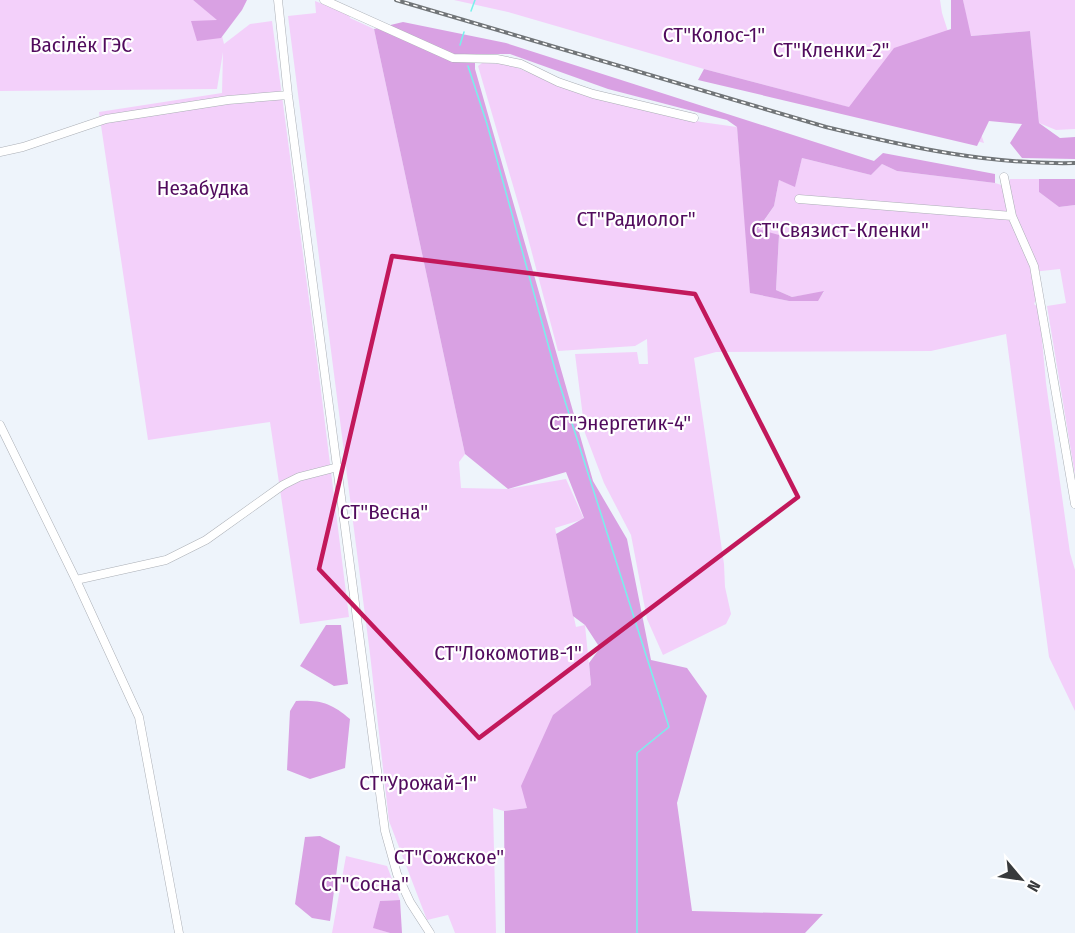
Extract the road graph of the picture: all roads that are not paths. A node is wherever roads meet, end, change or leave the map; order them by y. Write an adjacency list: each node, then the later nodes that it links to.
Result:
1 (278, 0): 3 (street)
2 (324, 0): 4 (street)
3 (288, 95): 5 (street); 10 (street)
4 (694, 118)
5 (0, 152)
6 (1004, 177): 8 (street)
7 (799, 199): 8 (street)
8 (1012, 216): 11 (street)
9 (0, 425): 12 (street)
10 (338, 467): 12 (street); 14 (street)
11 (1075, 504)
12 (76, 580): 13 (street)
13 (179, 933)
14 (430, 933)

